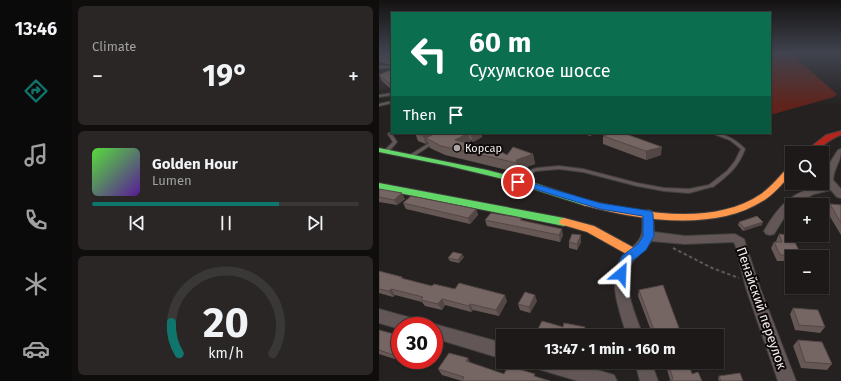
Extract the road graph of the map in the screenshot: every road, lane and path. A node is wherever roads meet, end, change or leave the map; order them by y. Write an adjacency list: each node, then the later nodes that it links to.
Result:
1 (391, 94): 2 (lane)
2 (379, 96)
3 (391, 102): 4 (lane)
4 (379, 105)
5 (841, 132): 9 (main road)
6 (390, 134): 10 (lane)
7 (716, 134): 14 (lane)
8 (437, 140): 12 (lane)
9 (817, 146)
10 (383, 150): 12 (main road)
11 (841, 152): 16 (street)
12 (412, 155): 14 (main road)
13 (785, 175): 18 (main road)
14 (518, 182): 18 (main road)
15 (379, 186): 22 (main road)
16 (833, 187): 17 (street); 19 (street)
17 (841, 195)
18 (648, 214): 20 (street)
19 (770, 230)
20 (648, 236): 22 (street); 23 (street, Пенайский переулок)
21 (669, 246): 23 (path)
22 (634, 254): 26 (street)
23 (752, 283): 33 (street, Пенайский переулок)
24 (379, 316): 25 (street)
25 (391, 319)
26 (633, 329)
27 (443, 334): 28 (street)
28 (496, 349)
29 (566, 369): 31 (street)
30 (645, 369): 32 (street)
31 (608, 381)
32 (649, 381)
33 (787, 381)

